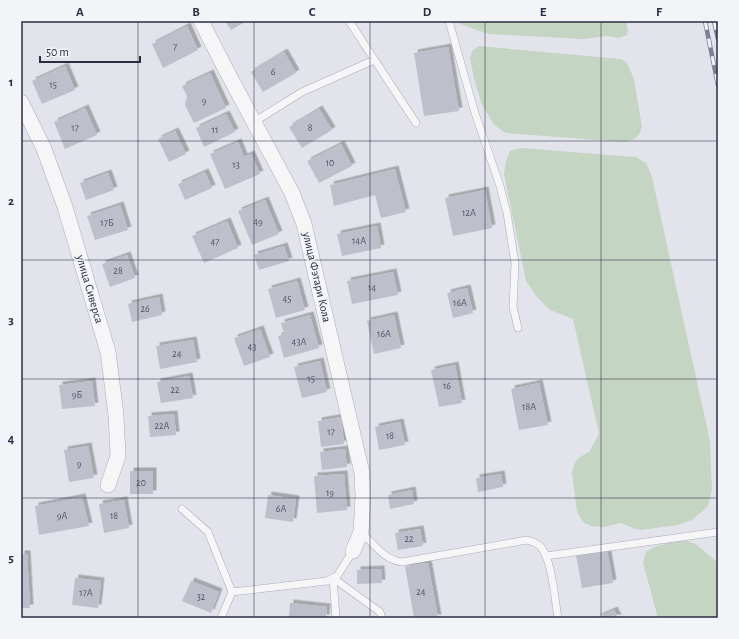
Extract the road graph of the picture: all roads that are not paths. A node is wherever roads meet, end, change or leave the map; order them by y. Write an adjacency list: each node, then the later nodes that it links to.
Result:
1 (202, 21): 6 (street, улица Фэтари Кола)
2 (349, 21): 4 (lane)
3 (449, 21): 8 (lane)
4 (374, 60): 6 (lane); 7 (lane)
5 (21, 102): 9 (street, улица Сиверса)
6 (254, 122): 11 (street, улица Фэтари Кола)
7 (416, 123)
8 (518, 328)
9 (108, 485)
10 (182, 508): 16 (lane)
11 (362, 532): 13 (street, улица Фэтари Кола); 14 (lane)
12 (718, 532): 14 (lane)
13 (353, 551): 15 (lane)
14 (546, 556): 20 (lane)
15 (334, 578): 16 (lane); 18 (lane); 19 (lane)
16 (232, 592): 17 (lane)
17 (221, 618)
18 (336, 618)
19 (382, 618)
20 (558, 618)

